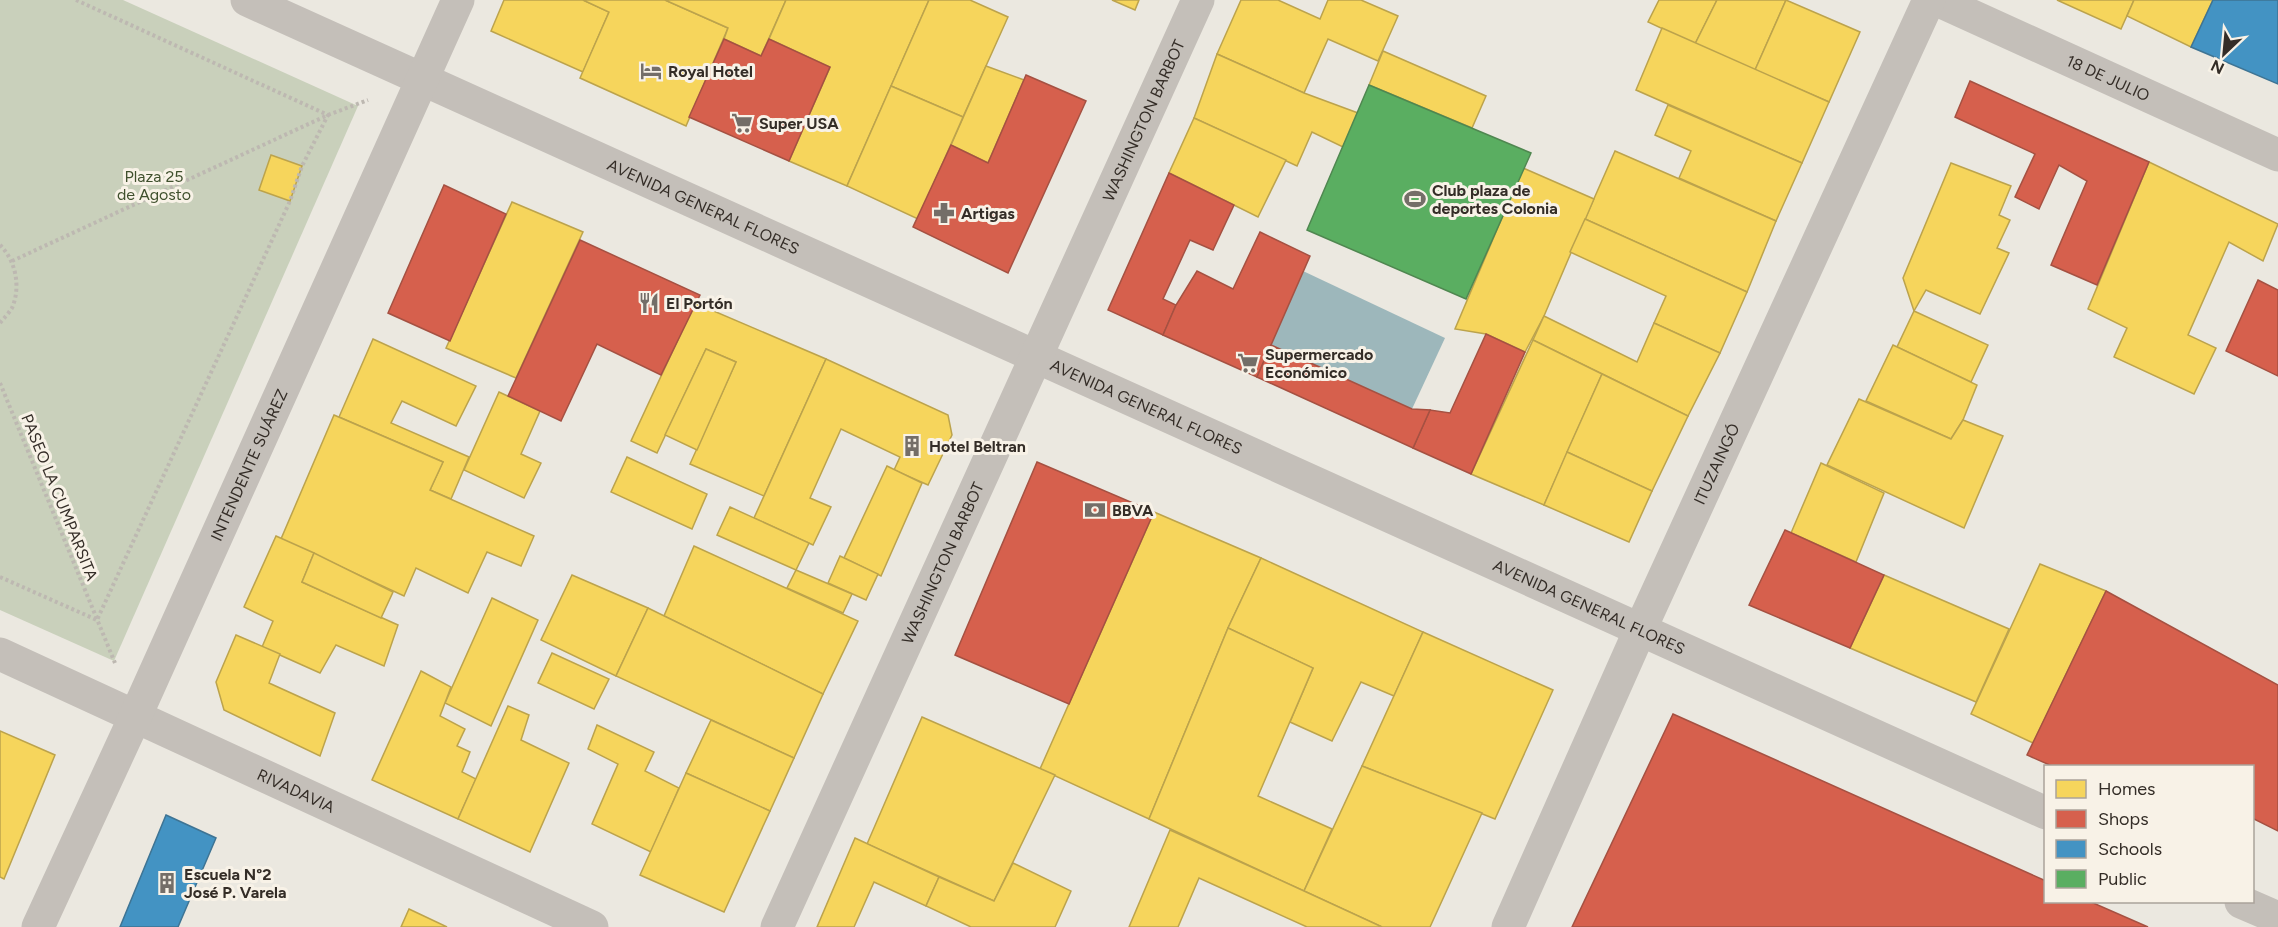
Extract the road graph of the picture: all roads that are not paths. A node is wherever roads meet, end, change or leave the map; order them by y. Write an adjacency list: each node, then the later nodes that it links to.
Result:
1 (247, 0): 6 (street, AVENIDA GENERAL FLORES)
2 (458, 0): 6 (street, INTENDENTE SUÁREZ)
3 (1198, 0): 8 (street, WASHINGTON BARBOT)
4 (1929, 0): 9 (street, ITUZAINGÓ)
5 (1937, 0): 7 (street, 18 DE JULIO)
6 (422, 79): 8 (street, AVENIDA GENERAL FLORES); 11 (street, INTENDENTE SUÁREZ)
7 (2278, 155)
8 (1036, 357): 9 (street, AVENIDA GENERAL FLORES); 17 (street, WASHINGTON BARBOT)
9 (1640, 630): 12 (street, AVENIDA GENERAL FLORES); 18 (street, ITUZAINGÓ)
10 (0, 654): 11 (street, RIVADAVIA)
11 (136, 715): 15 (street, INTENDENTE SUÁREZ); 16 (street, RIVADAVIA)
12 (2044, 812)
13 (2243, 903): 14 (street)
14 (2278, 918)
15 (38, 927)
16 (592, 927)
17 (777, 927)
18 (1508, 927)

